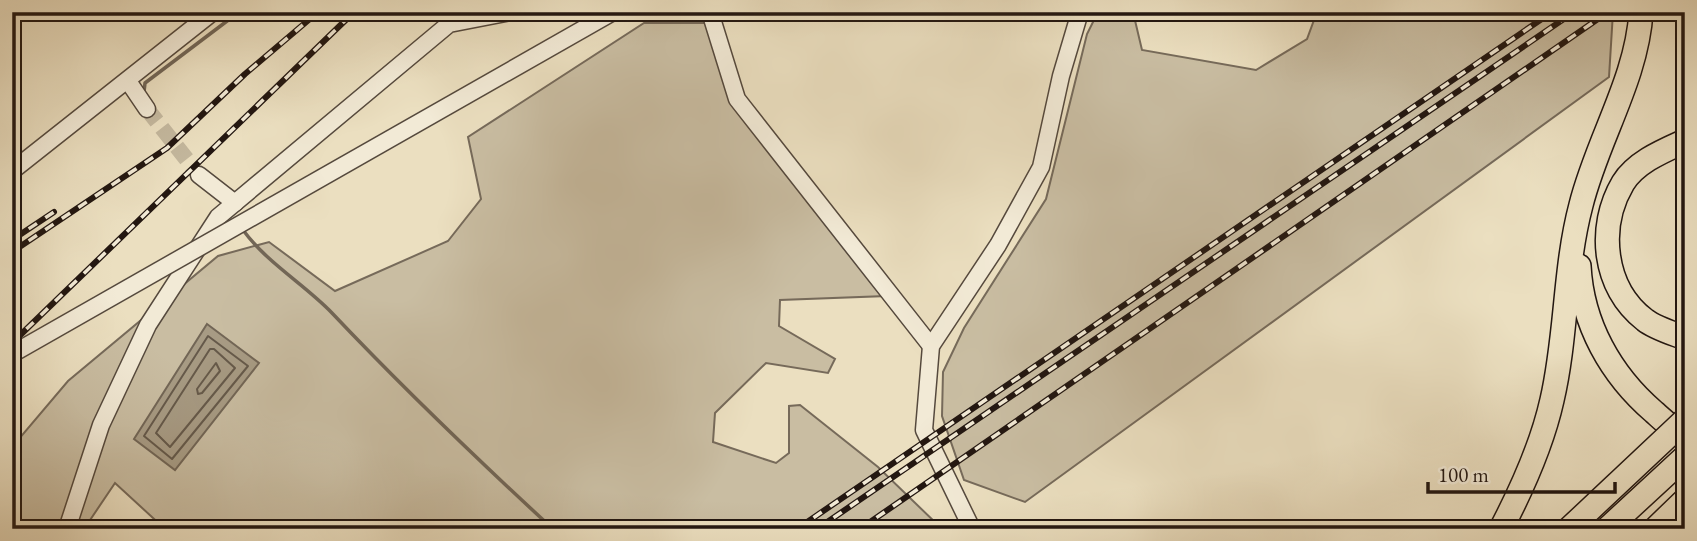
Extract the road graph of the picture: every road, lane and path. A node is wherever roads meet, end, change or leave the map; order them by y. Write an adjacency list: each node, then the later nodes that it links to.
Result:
1 (213, 12): 7 (street)
2 (510, 12): 12 (street)
3 (613, 12): 16 (street, bridge)
4 (710, 12): 15 (street)
5 (1080, 12): 15 (street)
6 (1641, 12): 13 (highway)
7 (128, 81): 8 (street); 10 (street)
8 (147, 109)
9 (1685, 141): 14 (highway)
10 (12, 171)
11 (200, 175): 12 (street)
12 (234, 203): 21 (street)
13 (1581, 204): 18 (highway); 23 (highway)
14 (1685, 338)
15 (931, 346): 22 (street)
16 (12, 354)
17 (1685, 420): 24 (highway, bridge)
18 (1685, 435)
19 (1685, 457): 25 (highway)
20 (1685, 500): 26 (highway)
21 (67, 529)
22 (972, 529)
23 (1501, 529)
24 (1569, 529)
25 (1607, 529)
26 (1655, 529)

